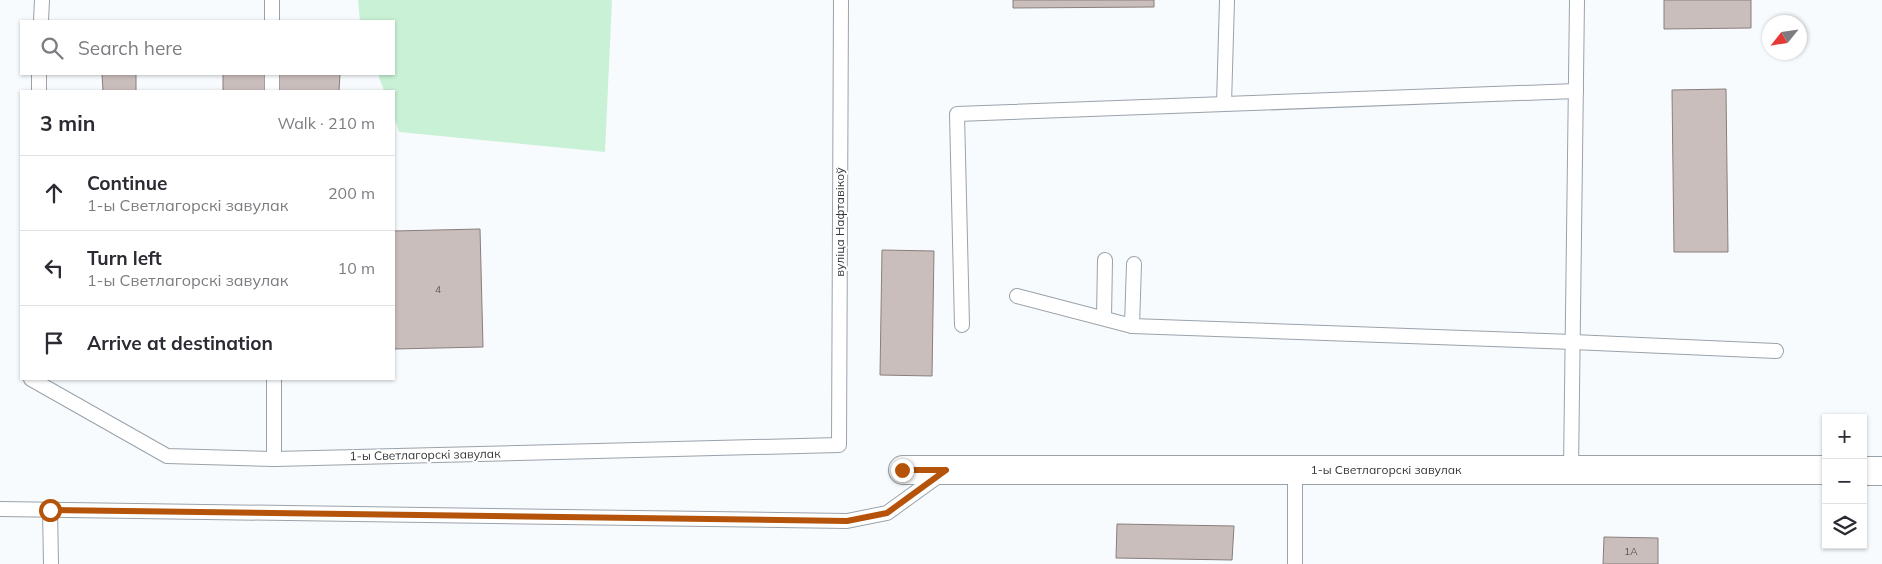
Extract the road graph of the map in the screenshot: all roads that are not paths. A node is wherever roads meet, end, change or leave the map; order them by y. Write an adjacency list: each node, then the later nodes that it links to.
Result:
1 (42, 0): 6 (lane)
2 (272, 0): 7 (lane)
3 (841, 0): 24 (lane, вуліца Нафтавікоў)
4 (1228, 0): 13 (lane)
5 (1577, 0): 12 (lane)
6 (41, 20)
7 (272, 20)
8 (39, 75): 10 (lane)
9 (272, 75): 11 (lane)
10 (39, 90)
11 (272, 90)
12 (1576, 91): 13 (lane); 20 (lane)
13 (1224, 104): 18 (lane)
14 (1105, 260): 17 (lane)
15 (1134, 264): 19 (lane)
16 (1017, 296): 17 (lane)
17 (1104, 318): 19 (lane)
18 (962, 325)
19 (1132, 326): 20 (lane)
20 (1573, 342): 21 (lane); 29 (lane)
21 (1776, 351)
22 (34, 380): 25 (lane, 1-ы Светлагорскі завулак)
23 (274, 380): 25 (lane)
24 (838, 445): 25 (lane, 1-ы Светлагорскі завулак)
25 (274, 459)
26 (902, 470): 27 (street, 1-ы Светлагорскі завулак)
27 (946, 470): 28 (street, 1-ы Светлагорскі завулак); 34 (lane)
28 (1295, 470): 29 (street, 1-ы Светлагорскі завулак); 36 (lane)
29 (1571, 470): 30 (street, 1-ы Светлагорскі завулак)
30 (1822, 470)
31 (1867, 470): 32 (street)
32 (1882, 471)
33 (0, 509): 34 (lane)
34 (50, 510): 35 (lane)
35 (51, 564)
36 (1295, 564)

